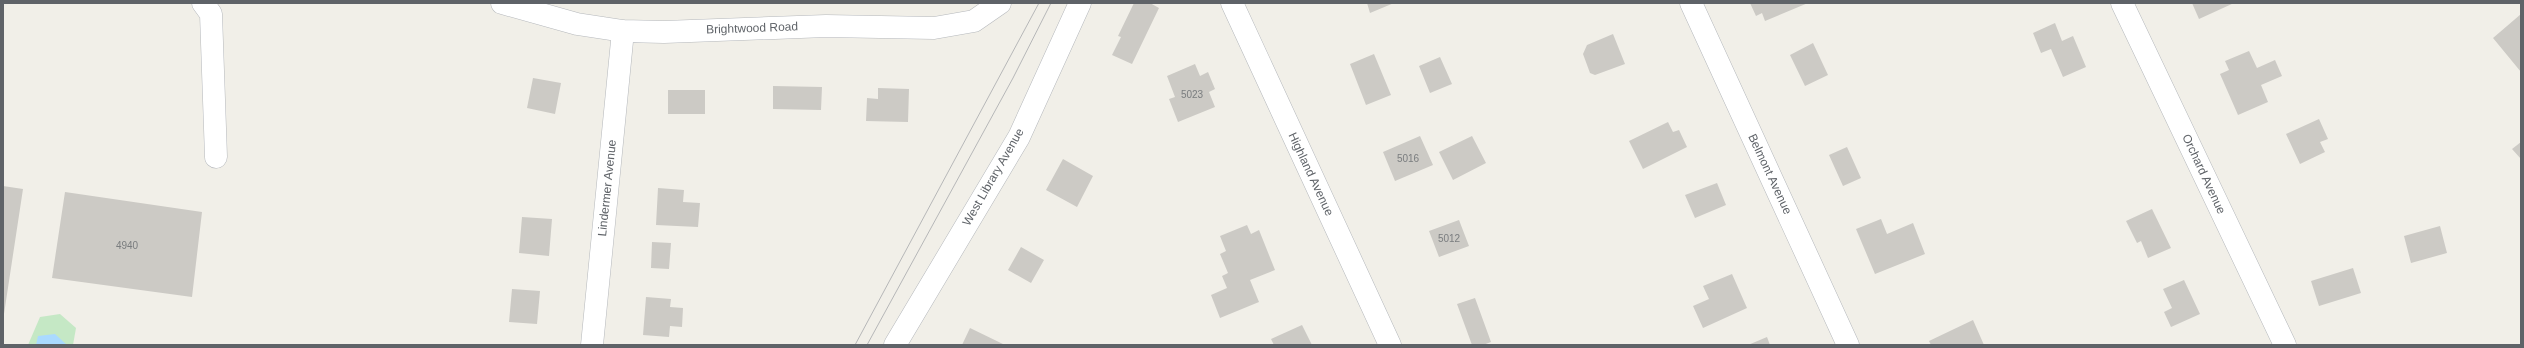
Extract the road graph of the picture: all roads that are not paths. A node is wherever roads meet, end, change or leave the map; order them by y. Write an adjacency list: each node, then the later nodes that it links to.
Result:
1 (204, 3): 9 (street)
2 (502, 3): 8 (street, Brightwood Road)
3 (1000, 3): 8 (street, Brightwood Road)
4 (1080, 3): 11 (street, West Library Avenue)
5 (1232, 3): 12 (street, Highland Avenue)
6 (1691, 3): 13 (street, Belmont Avenue)
7 (2122, 3): 14 (street, Orchard Avenue)
8 (623, 31): 10 (street, Lindermer Avenue)
9 (216, 157)
10 (592, 345)
11 (895, 345)
12 (1390, 345)
13 (1848, 345)
14 (2285, 345)

